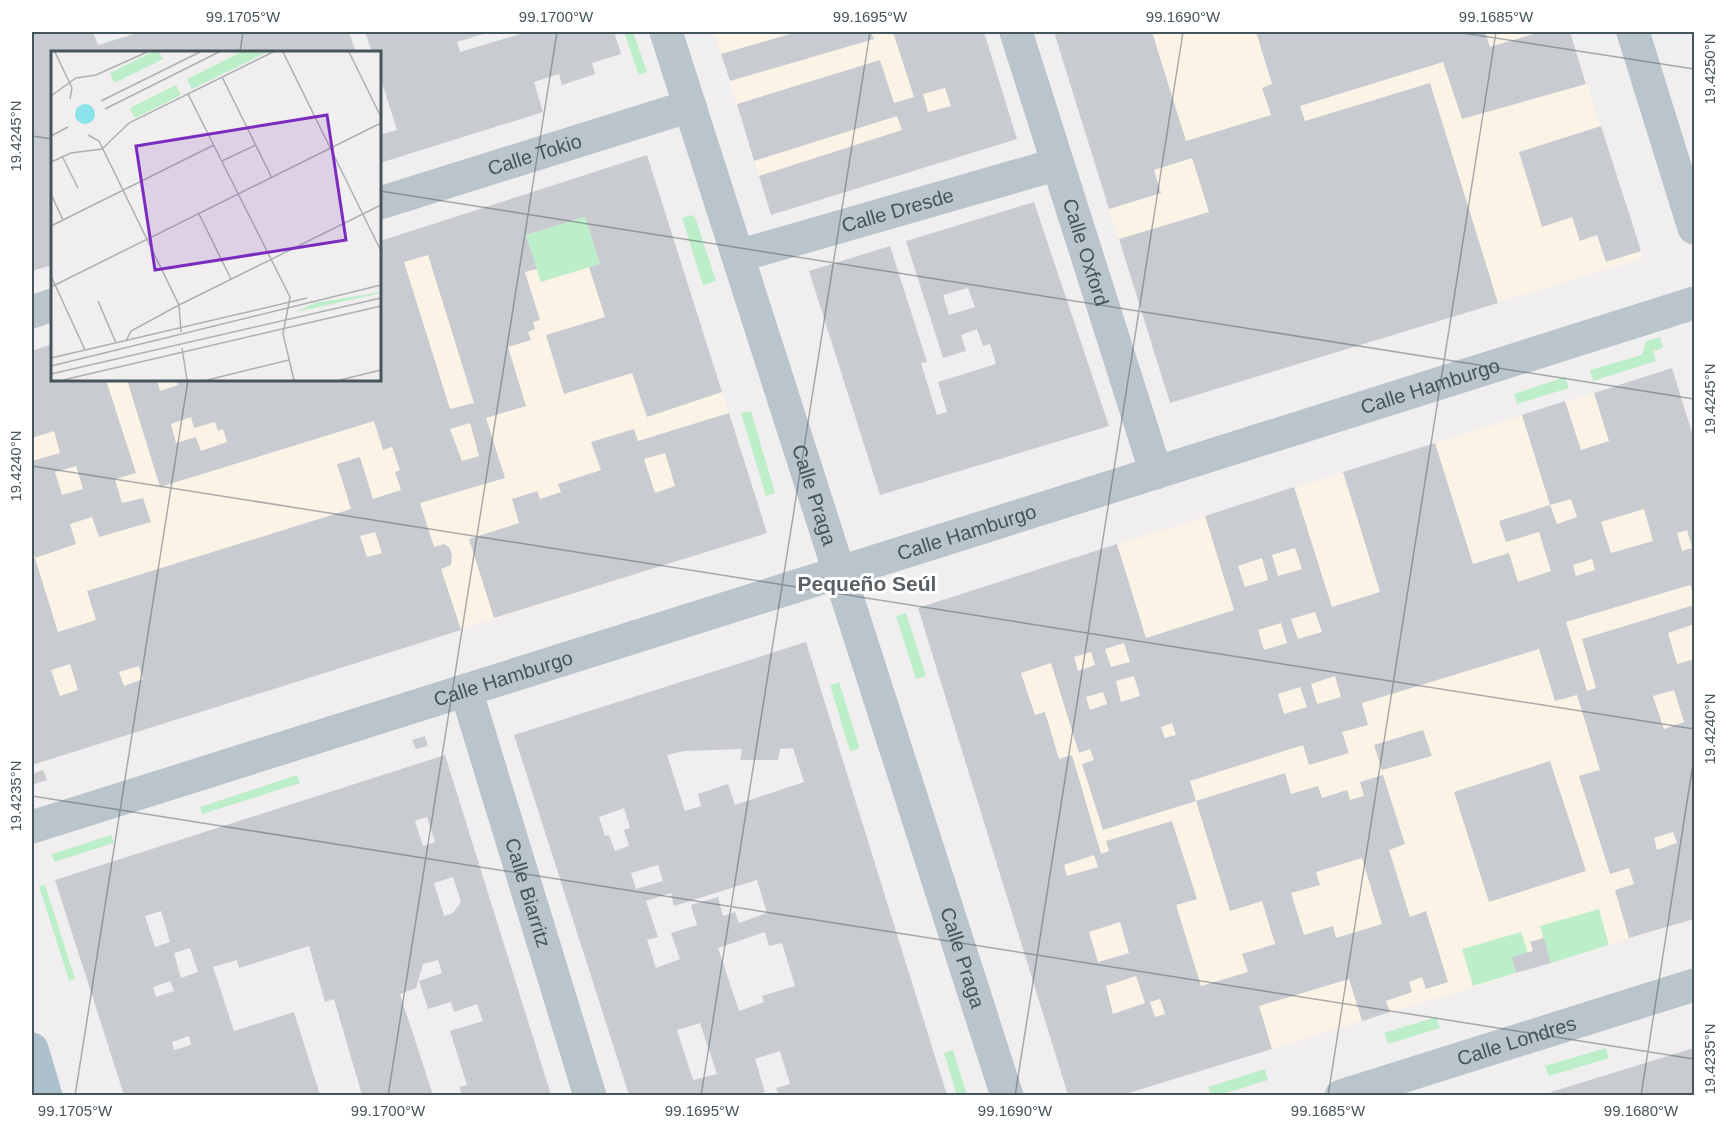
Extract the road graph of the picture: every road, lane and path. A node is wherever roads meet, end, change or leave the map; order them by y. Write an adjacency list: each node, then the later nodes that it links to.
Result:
1 (666, 32): 4 (street, Calle Praga)
2 (1016, 32): 5 (street, Calle Oxford)
3 (1633, 32): 7 (street)
4 (690, 106): 6 (street, Calle Tokio); 8 (street, Calle Praga)
5 (1058, 164): 8 (street, Calle Dresde); 12 (street, Calle Oxford)
6 (381, 203)
7 (1695, 228)
8 (738, 256): 13 (street, Calle Praga)
9 (1695, 303): 12 (street, Calle Hamburgo)
10 (51, 305): 11 (street)
11 (32, 312)
12 (1156, 473): 13 (street, Calle Hamburgo)
13 (839, 572): 14 (street, Calle Hamburgo); 20 (street, Calle Praga)
14 (466, 690): 15 (street, Calle Hamburgo); 19 (street, Calle Biarritz)
15 (32, 826)
16 (1695, 985): 21 (street, Calle Londres)
17 (32, 1049): 18 (main road)
18 (46, 1095)
19 (590, 1095)
20 (1007, 1095)
21 (1341, 1095)

